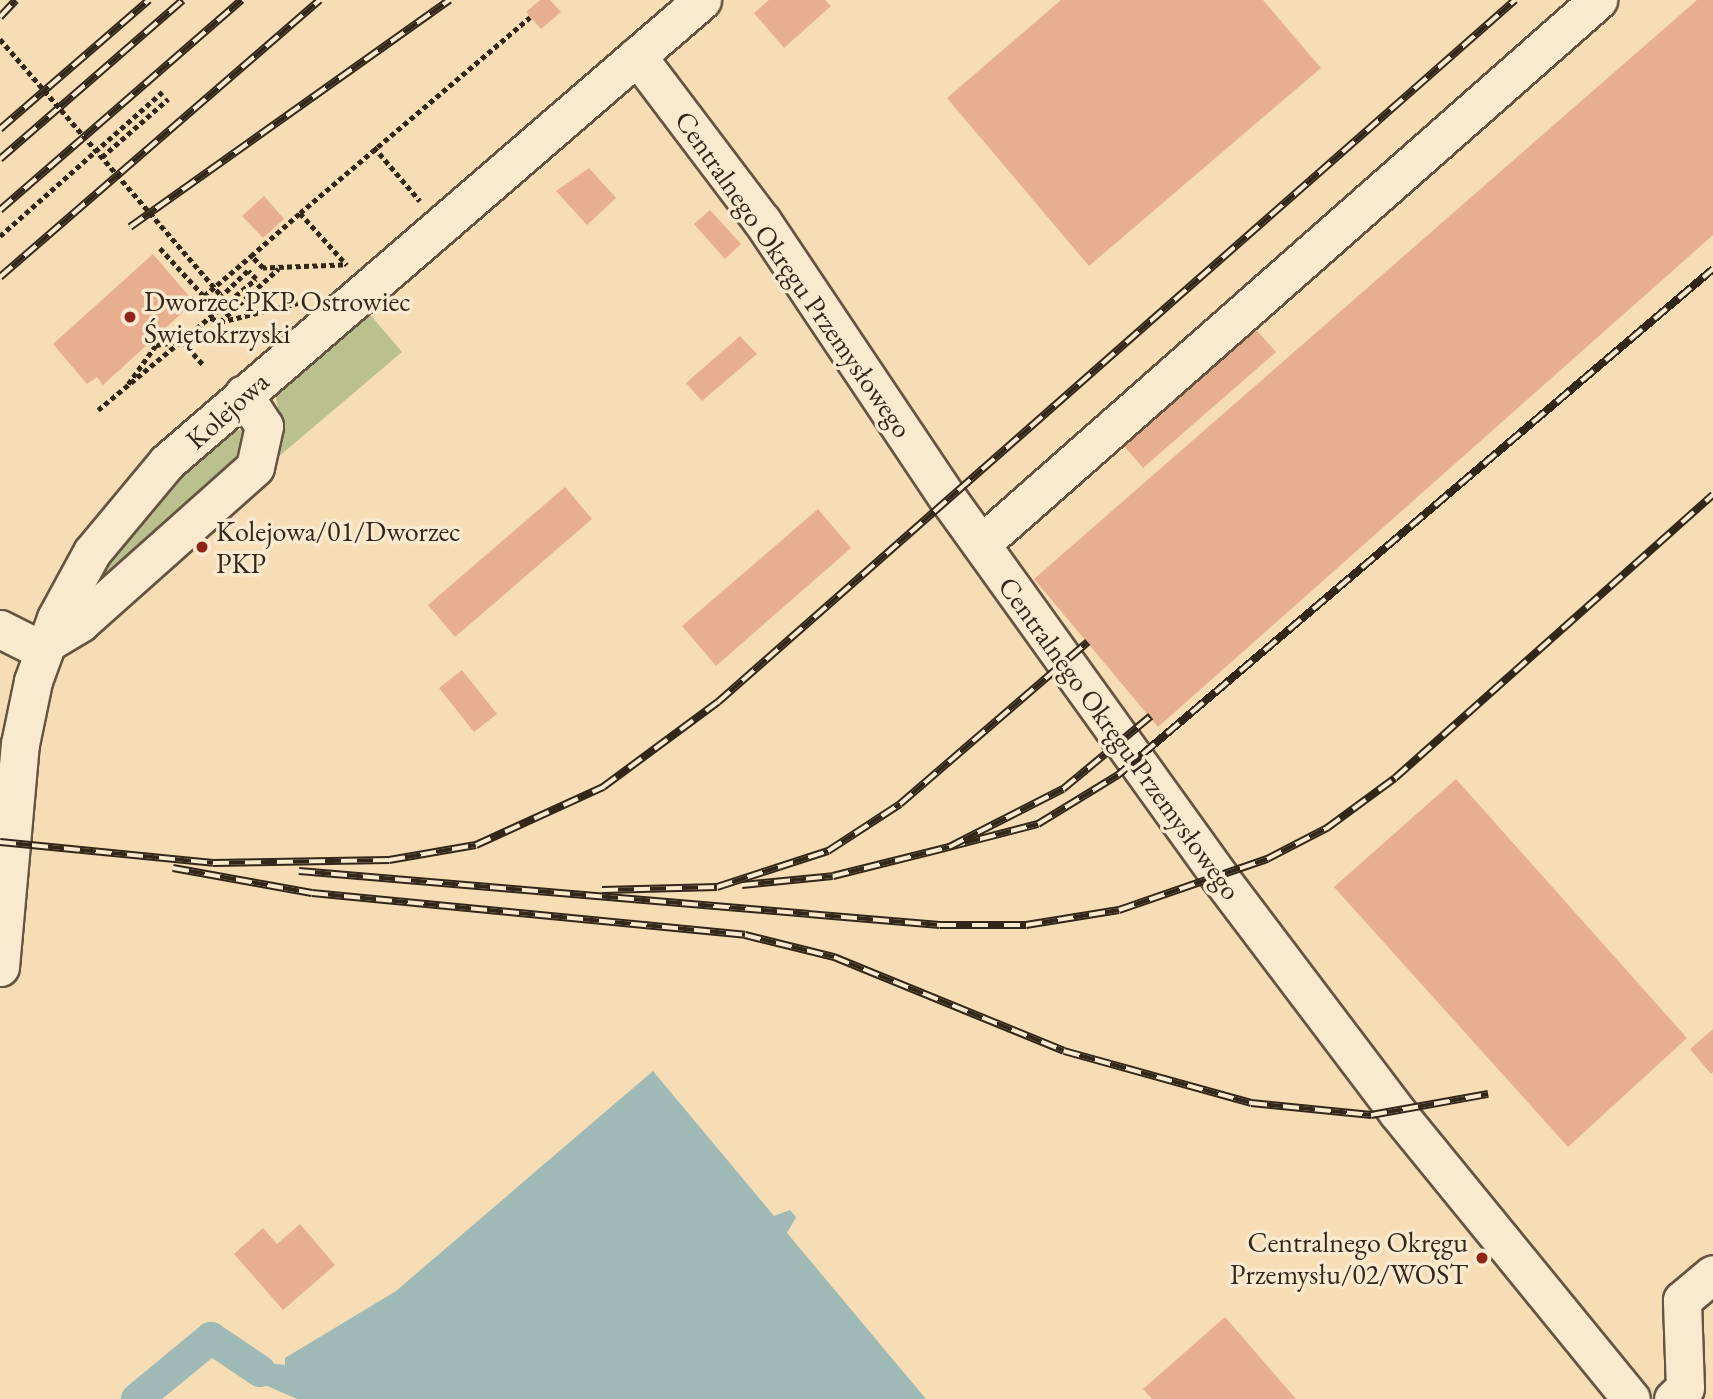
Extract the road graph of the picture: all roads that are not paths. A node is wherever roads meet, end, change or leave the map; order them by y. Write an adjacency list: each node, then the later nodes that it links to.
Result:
1 (702, 0): 3 (street, Kolejowa)
2 (1598, 0): 5 (street)
3 (637, 56): 4 (street, Kolejowa); 5 (street, Centralnego Okręgu Przemysłowego)
4 (243, 394): 7 (street, Kolejowa); 7 (street)
5 (981, 544): 11 (street, Centralnego Okręgu Przemysłowego)
6 (0, 629): 7 (street)
7 (45, 647): 8 (street, Kolejowa)
8 (4, 882): 9 (street, Kolejowa)
9 (0, 967)
10 (1713, 1273): 12 (street)
11 (1631, 1399)
12 (1673, 1399)

